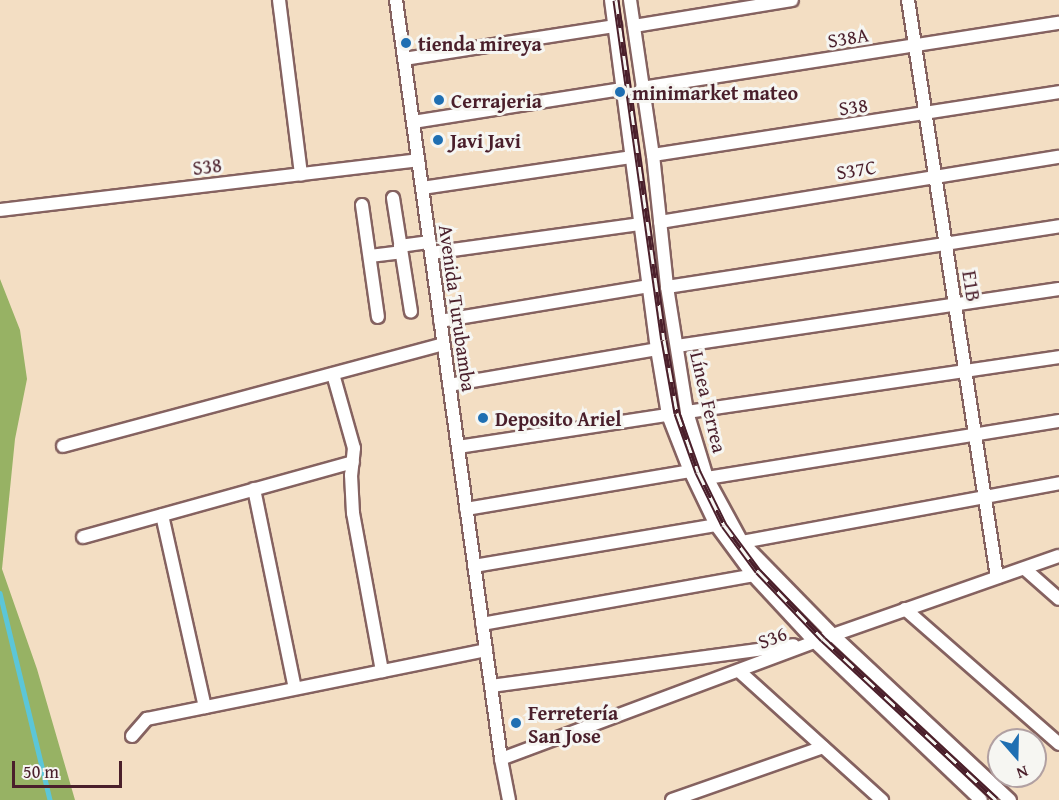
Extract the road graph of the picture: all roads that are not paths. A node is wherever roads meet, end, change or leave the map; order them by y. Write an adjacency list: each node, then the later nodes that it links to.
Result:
1 (279, 0): 21 (street)
2 (396, 0): 11 (street, Avenida Turubamba)
3 (611, 0): 8 (street, Línea Ferrea)
4 (630, 0): 9 (street, Línea Ferrea)
5 (792, 0): 9 (street)
6 (908, 0): 10 (street, E1B)
7 (1059, 23): 10 (street, S38A)
8 (615, 26): 11 (street); 13 (street, Línea Ferrea)
9 (634, 26): 12 (street, Línea Ferrea)
10 (915, 46): 12 (street, S38A); 15 (street, E1B)
11 (404, 59): 16 (street, Avenida Turubamba)
12 (642, 88): 17 (street, Línea Ferrea)
13 (622, 89): 16 (street); 18 (street, Línea Ferrea)
14 (1059, 92): 15 (street, S38)
15 (926, 115): 17 (street, S38); 22 (street, E1B)
16 (413, 122): 20 (street, Avenida Turubamba)
17 (653, 155): 27 (street, Línea Ferrea)
18 (631, 157): 23 (street); 28 (street, Línea Ferrea)
19 (1059, 157): 22 (street, S37C)
20 (418, 159): 21 (street, S38); 23 (street, Avenida Turubamba)
21 (301, 174): 26 (street, S38)
22 (935, 176): 27 (street, S37C); 30 (street, E1B)
23 (422, 188): 31 (street, Avenida Turubamba)
24 (393, 198): 32 (street)
25 (362, 205): 33 (street)
26 (0, 210)
27 (660, 222): 35 (street, Línea Ferrea)
28 (641, 224): 31 (street); 34 (street, Línea Ferrea)
29 (1059, 226): 30 (street)
30 (945, 242): 35 (street); 37 (street, E1B)
31 (430, 247): 32 (street); 40 (street, Avenida Turubamba)
32 (401, 249): 33 (street); 38 (street)
33 (370, 256): 39 (street)
34 (649, 286): 40 (street); 43 (street, Línea Ferrea)
35 (668, 287): 42 (street, Línea Ferrea)
36 (1059, 289): 37 (street)
37 (955, 306): 42 (street); 45 (street, E1B)
38 (411, 312)
39 (378, 317)
40 (440, 321): 41 (street, Avenida Turubamba)
41 (443, 344): 46 (street); 47 (street, Avenida Turubamba)
42 (677, 346): 48 (street, Línea Ferrea)
43 (657, 349): 47 (street); 49 (street, Línea Ferrea)
44 (1059, 357): 45 (street)
45 (966, 372): 48 (street); 51 (street, E1B)
46 (333, 374): 52 (street); 54 (street)
47 (449, 385): 53 (street, Avenida Turubamba)
48 (687, 412): 56 (street, Línea Ferrea)
49 (668, 414): 53 (street); 55 (street, Línea Ferrea)
50 (1059, 421): 51 (street)
51 (975, 435): 56 (street); 59 (street, E1B)
52 (63, 446)
53 (458, 447): 60 (street, Avenida Turubamba)
54 (353, 462): 58 (street); 76 (street)
55 (690, 471): 60 (street); 62 (street, Línea Ferrea)
56 (707, 477): 64 (street, Línea Ferrea)
57 (1059, 483): 59 (street)
58 (254, 489): 61 (street); 79 (street)
59 (985, 496): 64 (street); 69 (street, E1B)
60 (466, 509): 66 (street, Avenida Turubamba)
61 (162, 515): 63 (street); 80 (street)
62 (716, 525): 66 (street); 68 (street, Línea Ferrea)
63 (83, 537)
64 (742, 542): 73 (street, Línea Ferrea)
65 (1059, 556): 67 (street, S36)
66 (474, 566): 72 (street, Avenida Turubamba)
67 (1025, 569): 69 (street, S36); 70 (street)
68 (753, 576): 72 (street); 74 (street, Línea Ferrea)
69 (998, 577): 71 (street, S36)
70 (1059, 599)
71 (905, 609): 73 (street, S36); 82 (street)
72 (482, 624): 75 (street, Avenida Turubamba)
73 (833, 635): 74 (street, S36); 89 (street, Línea Ferrea)
74 (815, 642): 77 (street, S36); 78 (street); 88 (street, Línea Ferrea)
75 (486, 650): 76 (street); 78 (street, Avenida Turubamba)
76 (382, 671): 79 (street)
77 (739, 671): 83 (street); 84 (street, S36)
78 (491, 686): 84 (street, Avenida Turubamba)
79 (295, 688): 80 (street)
80 (205, 707): 81 (street)
81 (132, 736)
82 (1059, 744)
83 (823, 747): 86 (street); 87 (street)
84 (501, 759): 85 (street, Avenida Turubamba)
85 (509, 800)
86 (672, 800)
87 (882, 800)
88 (981, 800)
89 (1010, 800)

